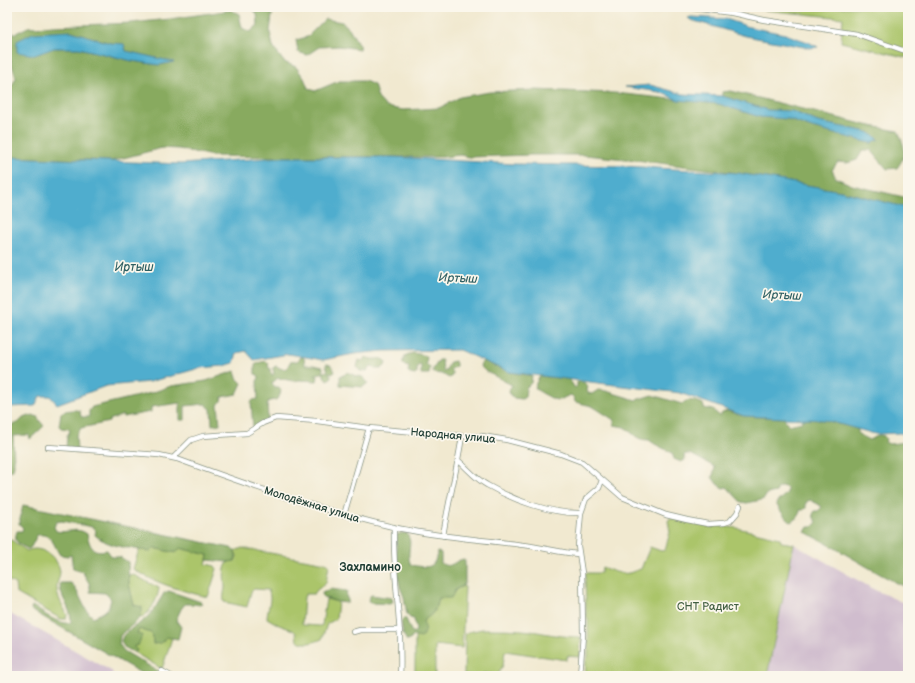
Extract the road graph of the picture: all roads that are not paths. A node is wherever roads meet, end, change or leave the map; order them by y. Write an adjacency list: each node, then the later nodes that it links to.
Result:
1 (684, 7): 2 (street)
2 (908, 52)
3 (369, 428): 4 (street, Народная улица); 6 (street, Народная улица); 11 (street)
4 (462, 436): 7 (street); 8 (street, Народная улица)
5 (48, 447): 6 (street, Молодёжная улица)
6 (173, 458): 11 (street, Молодёжная улица)
7 (458, 461): 10 (street); 13 (street)
8 (602, 480): 9 (street, Народная улица); 10 (street)
9 (740, 506)
10 (581, 513): 14 (street)
11 (344, 515): 12 (street, Молодёжная улица)
12 (394, 527): 13 (street, Молодёжная улица); 15 (street)
13 (443, 536): 14 (street, Молодёжная улица)
14 (579, 554): 20 (street)
15 (400, 630): 16 (street); 19 (street)
16 (353, 632)
17 (162, 671): 18 (street)
18 (171, 676)
19 (400, 676)
20 (580, 676)

